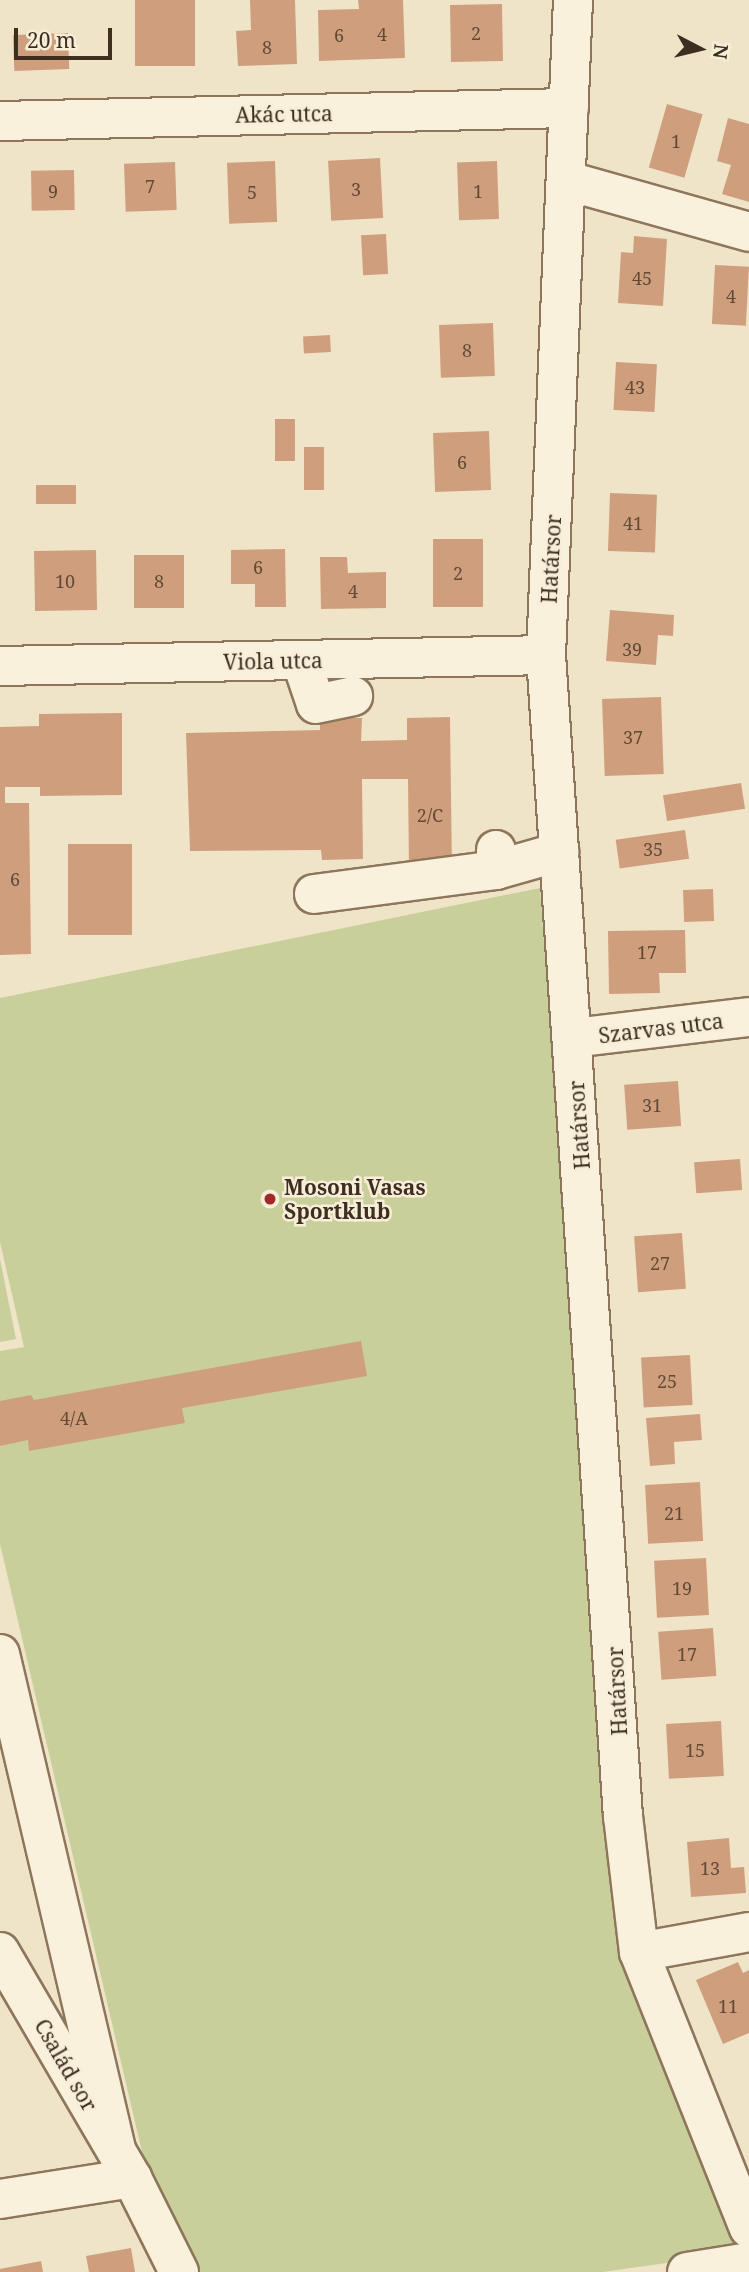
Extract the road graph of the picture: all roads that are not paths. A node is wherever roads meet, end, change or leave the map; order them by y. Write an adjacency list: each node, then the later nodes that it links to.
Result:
1 (573, 0): 2 (street, Határsor)
2 (569, 108): 3 (street, Akác utca); 4 (street, Határsor)
3 (0, 121)
4 (568, 181): 5 (street); 6 (street, Határsor)
5 (749, 232)
6 (546, 655): 7 (street, Viola utca); 10 (street, Határsor)
7 (301, 660): 8 (street, Viola utca); 9 (street)
8 (0, 666)
9 (353, 696)
10 (559, 852): 11 (street); 13 (street, Határsor)
11 (314, 894)
12 (749, 1017): 13 (street, Szarvas utca)
13 (573, 1038): 17 (street, Határsor)
14 (0, 1654): 18 (street)
15 (749, 1932): 17 (street)
16 (0, 1952): 18 (street, Család sor)
17 (639, 1952): 20 (street, Határsor)
18 (124, 2164): 19 (street); 22 (street, Család sor)
19 (0, 2199)
20 (749, 2228)
21 (749, 2262): 23 (street)
22 (179, 2272)
23 (687, 2272)

